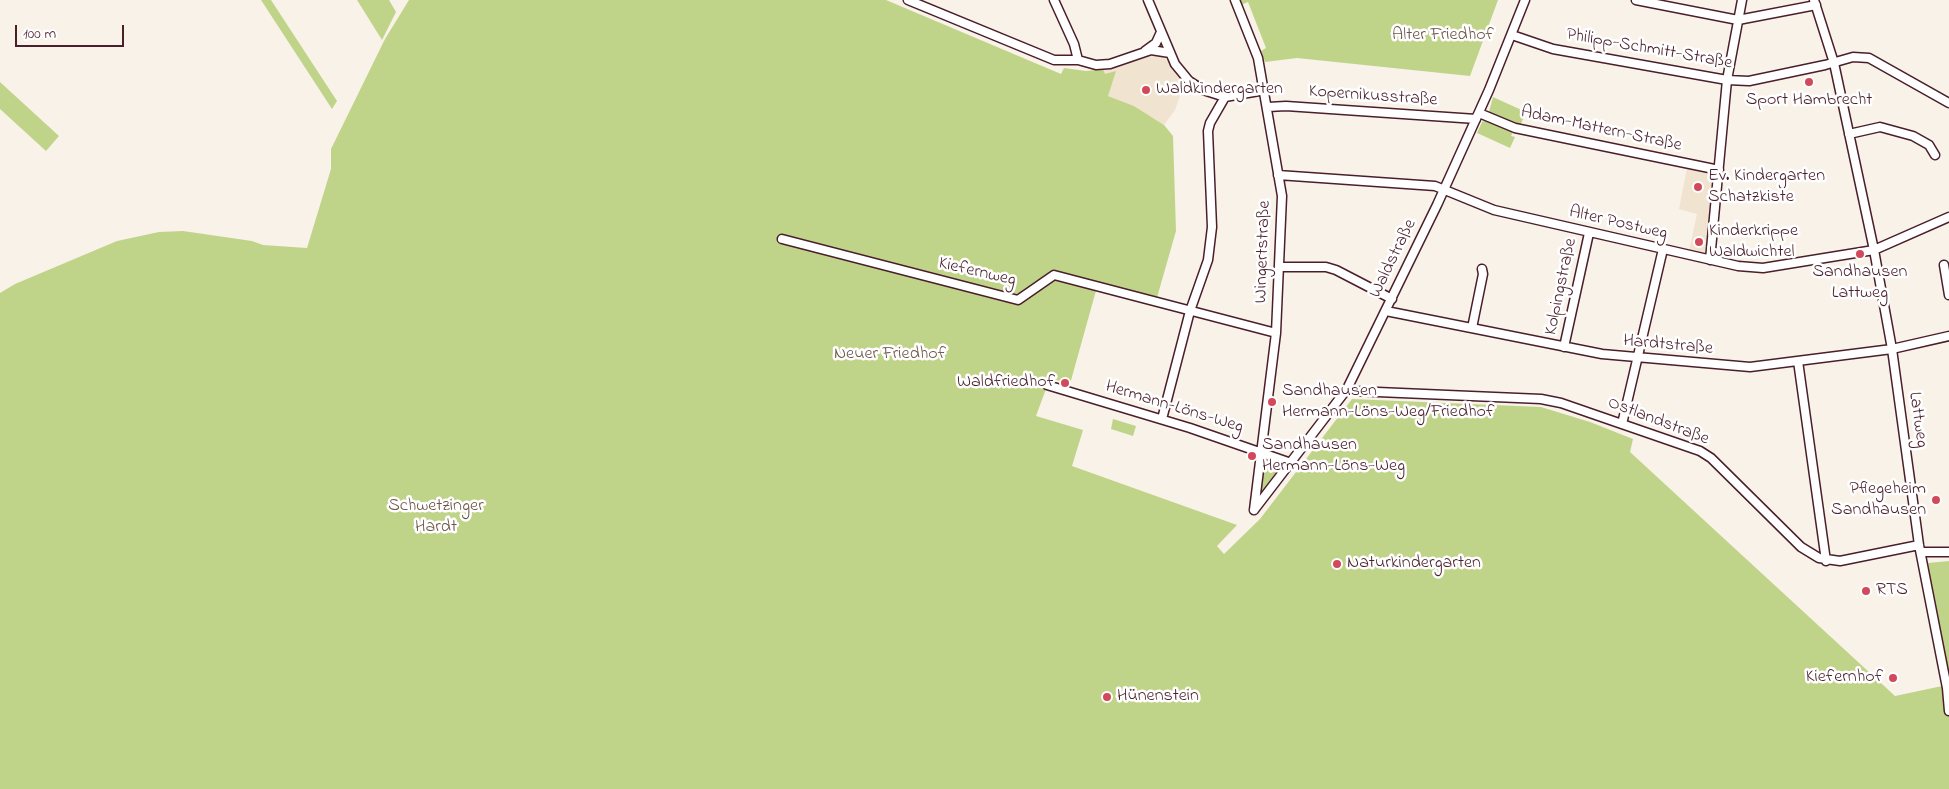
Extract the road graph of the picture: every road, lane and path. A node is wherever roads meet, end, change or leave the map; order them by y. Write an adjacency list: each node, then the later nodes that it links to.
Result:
1 (908, 0): 14 (street)
2 (1054, 0): 14 (street)
3 (1148, 0): 10 (street)
4 (1235, 0): 17 (street, Wingertstraße)
5 (1525, 0): 11 (street, Waldstraße)
6 (1636, 0): 9 (street)
7 (1742, 0): 9 (street)
8 (1815, 2): 9 (street); 15 (street, Lattweg)
9 (1738, 20): 16 (street)
10 (1161, 32): 12 (street); 13 (street)
11 (1512, 35): 16 (street, Philipp-Schmitt-Straße); 21 (street, Waldstraße)
12 (1143, 52): 13 (street); 14 (street)
13 (1170, 53): 18 (street)
14 (1078, 60)
15 (1834, 63): 16 (street, Philipp-Schmitt-Straße); 19 (street, Philipp-Schmitt-Straße); 22 (street, Lattweg)
16 (1727, 80): 24 (street)
17 (1265, 90): 18 (street); 20 (street, Wingertstraße)
18 (1225, 97): 38 (street)
19 (1949, 103)
20 (1268, 107): 21 (street, Kopernikusstraße); 25 (street, Wingertstraße)
21 (1478, 116): 24 (street, Adam-Mattern-Straße); 26 (street, Waldstraße)
22 (1849, 134): 23 (street); 31 (street, Lattweg)
23 (1935, 155)
24 (1719, 170): 32 (street)
25 (1278, 175): 26 (street, Alter Postweg); 34 (street, Wingertstraße)
26 (1444, 189): 28 (street, Alter Postweg); 37 (street, Waldstraße)
27 (1949, 217): 31 (street, Alter Postweg)
28 (1590, 233): 30 (street, Alter Postweg); 43 (street, Kolpingstraße)
29 (782, 239): 38 (street, Kiefernweg)
30 (1663, 249): 32 (street, Alter Postweg); 45 (street)
31 (1874, 250): 32 (street, Alter Postweg); 44 (street, Lattweg)
32 (1710, 260)
33 (1944, 265): 36 (street)
34 (1280, 267): 37 (street); 41 (street, Wingertstraße)
35 (1482, 269): 40 (street)
36 (1949, 295)
37 (1392, 299): 39 (street, Waldstraße)
38 (1190, 311): 41 (street, Kiefernweg); 49 (street)
39 (1386, 311): 40 (street, Hardtstraße); 48 (street, Waldstraße)
40 (1472, 328): 43 (street, Hardtstraße)
41 (1276, 333): 51 (street, Wingertstraße)
42 (1949, 336): 44 (street, Hardtstraße)
43 (1564, 347): 45 (street, Hardtstraße)
44 (1892, 349): 46 (street, Hardtstraße); 54 (street, Lattweg)
45 (1638, 358): 46 (street, Hardtstraße); 50 (street)
46 (1798, 361): 56 (street)
47 (1047, 385): 49 (street, Hermann-Löns-Weg)
48 (1347, 388): 50 (street, Ostlandstraße); 52 (street, Waldstraße)
49 (1162, 419): 51 (street, Hermann-Löns-Weg)
50 (1622, 424): 56 (street, Ostlandstraße)
51 (1261, 452): 52 (street, Hermann-Löns-Weg); 53 (street, Wingertstraße)
52 (1291, 463): 53 (street, Waldstraße)
53 (1254, 510)
54 (1920, 549): 55 (street); 56 (street); 57 (street, Lattweg)
55 (1949, 552)
56 (1826, 561)
57 (1949, 711)

